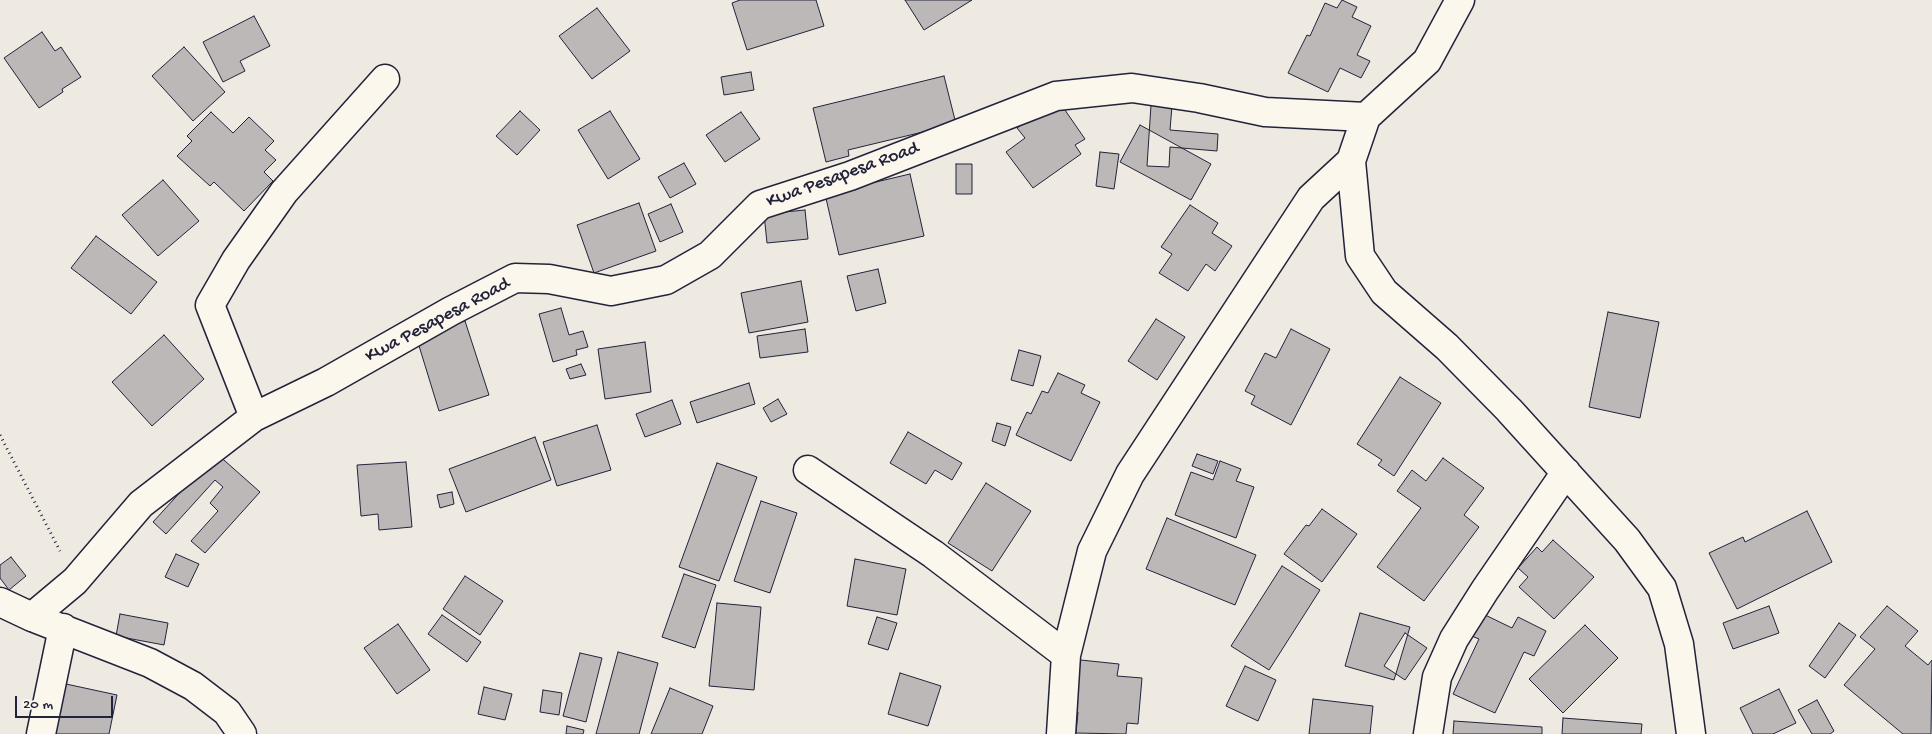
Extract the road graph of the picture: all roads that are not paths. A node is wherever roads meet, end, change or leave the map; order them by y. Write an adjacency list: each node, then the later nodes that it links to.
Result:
1 (1460, 0): 3 (street)
2 (384, 79): 5 (street)
3 (1366, 117): 4 (street); 5 (street, Kwa Pesapesa Road)
4 (1351, 161): 7 (street); 11 (street)
5 (254, 418): 9 (street, Kwa Pesapesa Road)
6 (808, 470): 11 (street)
7 (1566, 472): 15 (street); 16 (street)
8 (0, 602): 9 (street)
9 (32, 617): 10 (street)
10 (62, 628): 12 (street); 13 (street)
11 (1066, 655): 14 (street)
12 (41, 734)
13 (242, 734)
14 (1062, 734)
15 (1428, 734)
16 (1691, 734)

